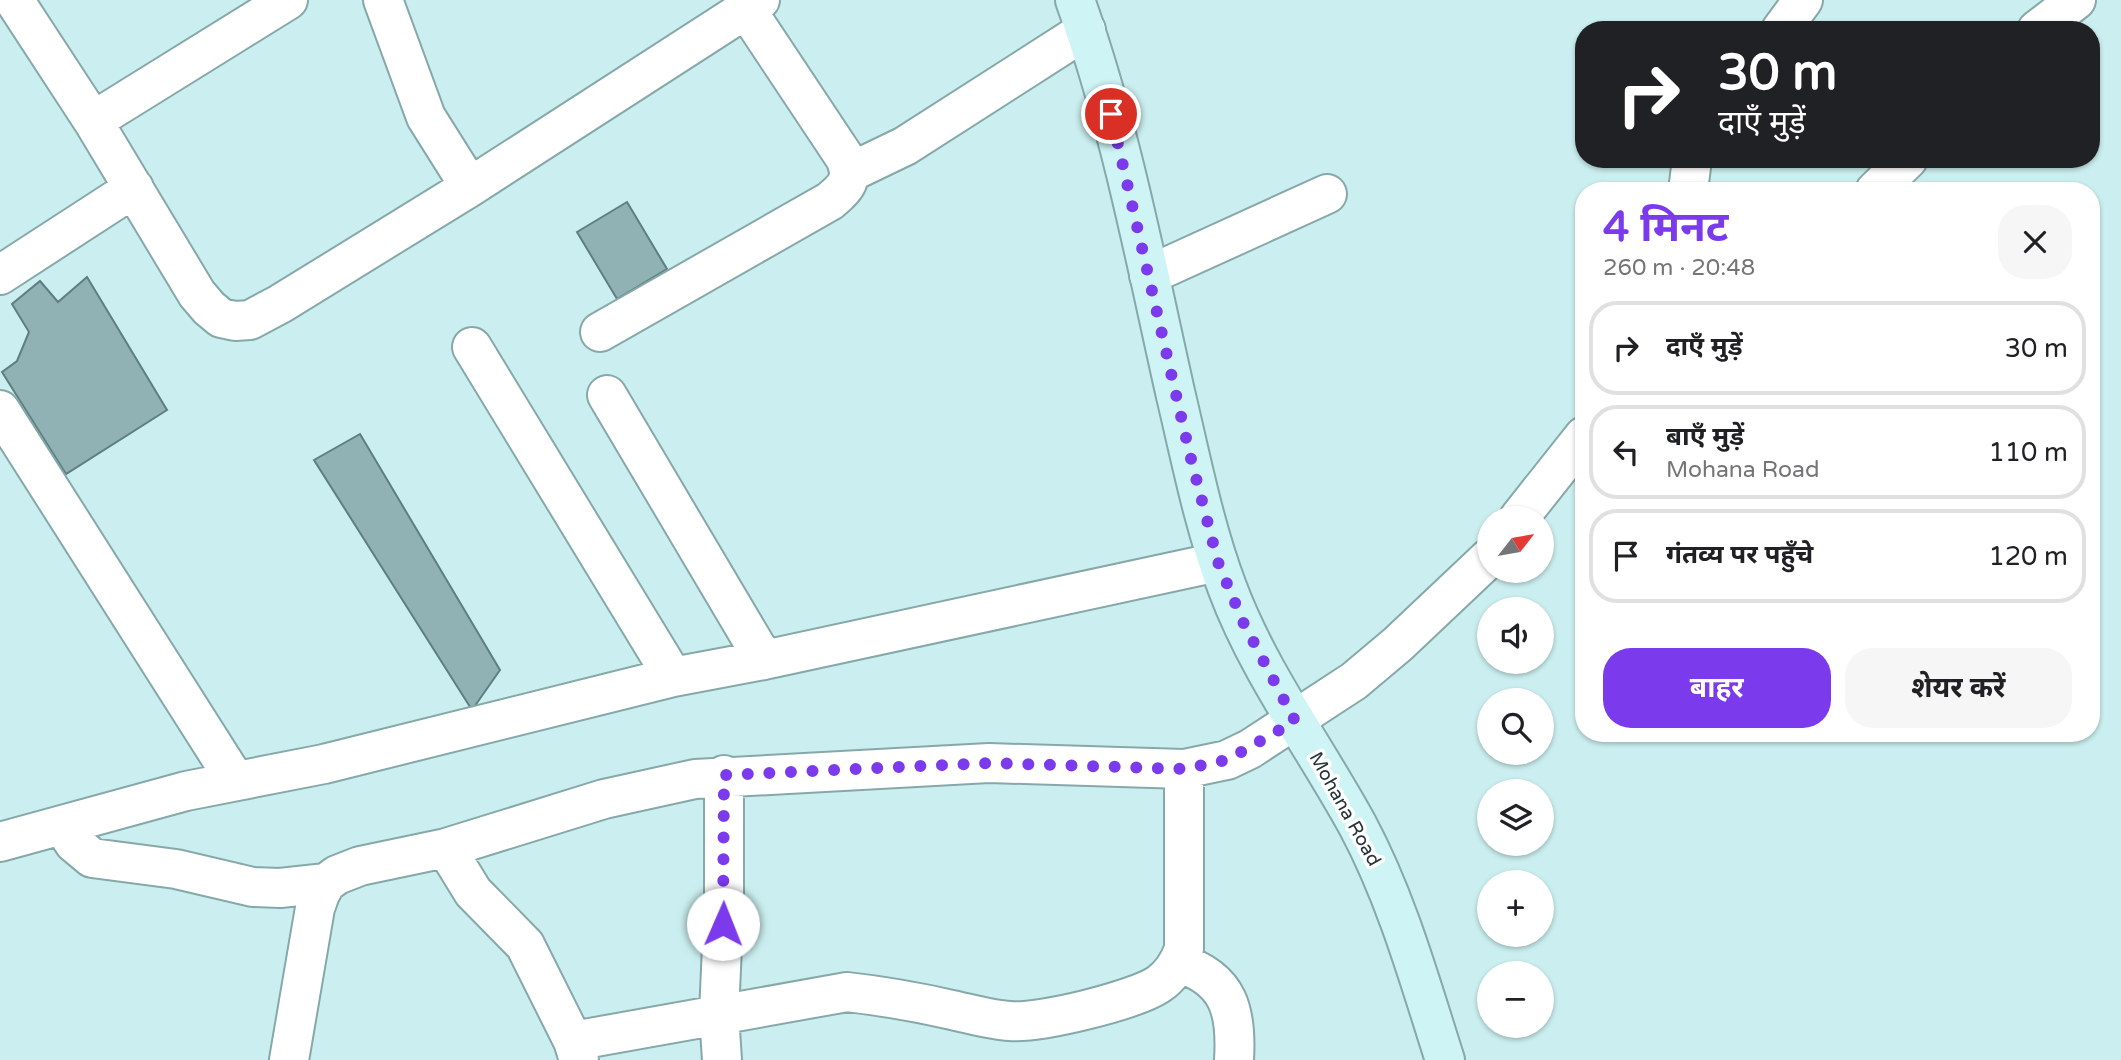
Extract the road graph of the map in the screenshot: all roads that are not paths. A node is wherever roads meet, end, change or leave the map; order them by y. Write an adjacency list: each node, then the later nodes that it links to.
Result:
1 (13, 0): 10 (street)
2 (288, 0): 10 (street)
3 (383, 0): 14 (street)
4 (1803, 0): 8 (street)
5 (2076, 0): 9 (street)
6 (753, 5): 12 (street); 14 (street)
7 (1080, 15): 12 (street); 18 (street, Mohana Road)
8 (1788, 21)
9 (2049, 21)
10 (93, 121): 15 (street)
11 (1899, 168): 13 (street)
12 (851, 172): 19 (street)
13 (1884, 182)
14 (470, 187): 15 (street)
15 (134, 188): 17 (street)
16 (1327, 194): 18 (street)
17 (0, 275)
18 (1149, 275): 25 (street, Mohana Road)
19 (600, 331)
20 (472, 347): 28 (street)
21 (607, 395): 27 (street)
22 (0, 410): 32 (street)
23 (1575, 447): 24 (street)
24 (1529, 506)
25 (1218, 562): 27 (street); 29 (street, Mohana Road)
26 (1477, 569): 29 (street)
27 (764, 660): 28 (street)
28 (673, 677): 32 (street)
29 (1295, 721): 30 (street); 43 (street, Mohana Road)
30 (1184, 769): 31 (street); 37 (street)
31 (724, 775): 35 (street); 38 (street)
32 (235, 780): 33 (street)
33 (62, 825): 34 (street); 36 (street)
34 (0, 842)
35 (446, 848): 36 (street); 39 (street)
36 (326, 883): 40 (street)
37 (1179, 963): 38 (street); 42 (street)
38 (719, 1014): 39 (street); 41 (street)
39 (576, 1050)
40 (289, 1060)
41 (722, 1060)
42 (1234, 1060)
43 (1445, 1060)

